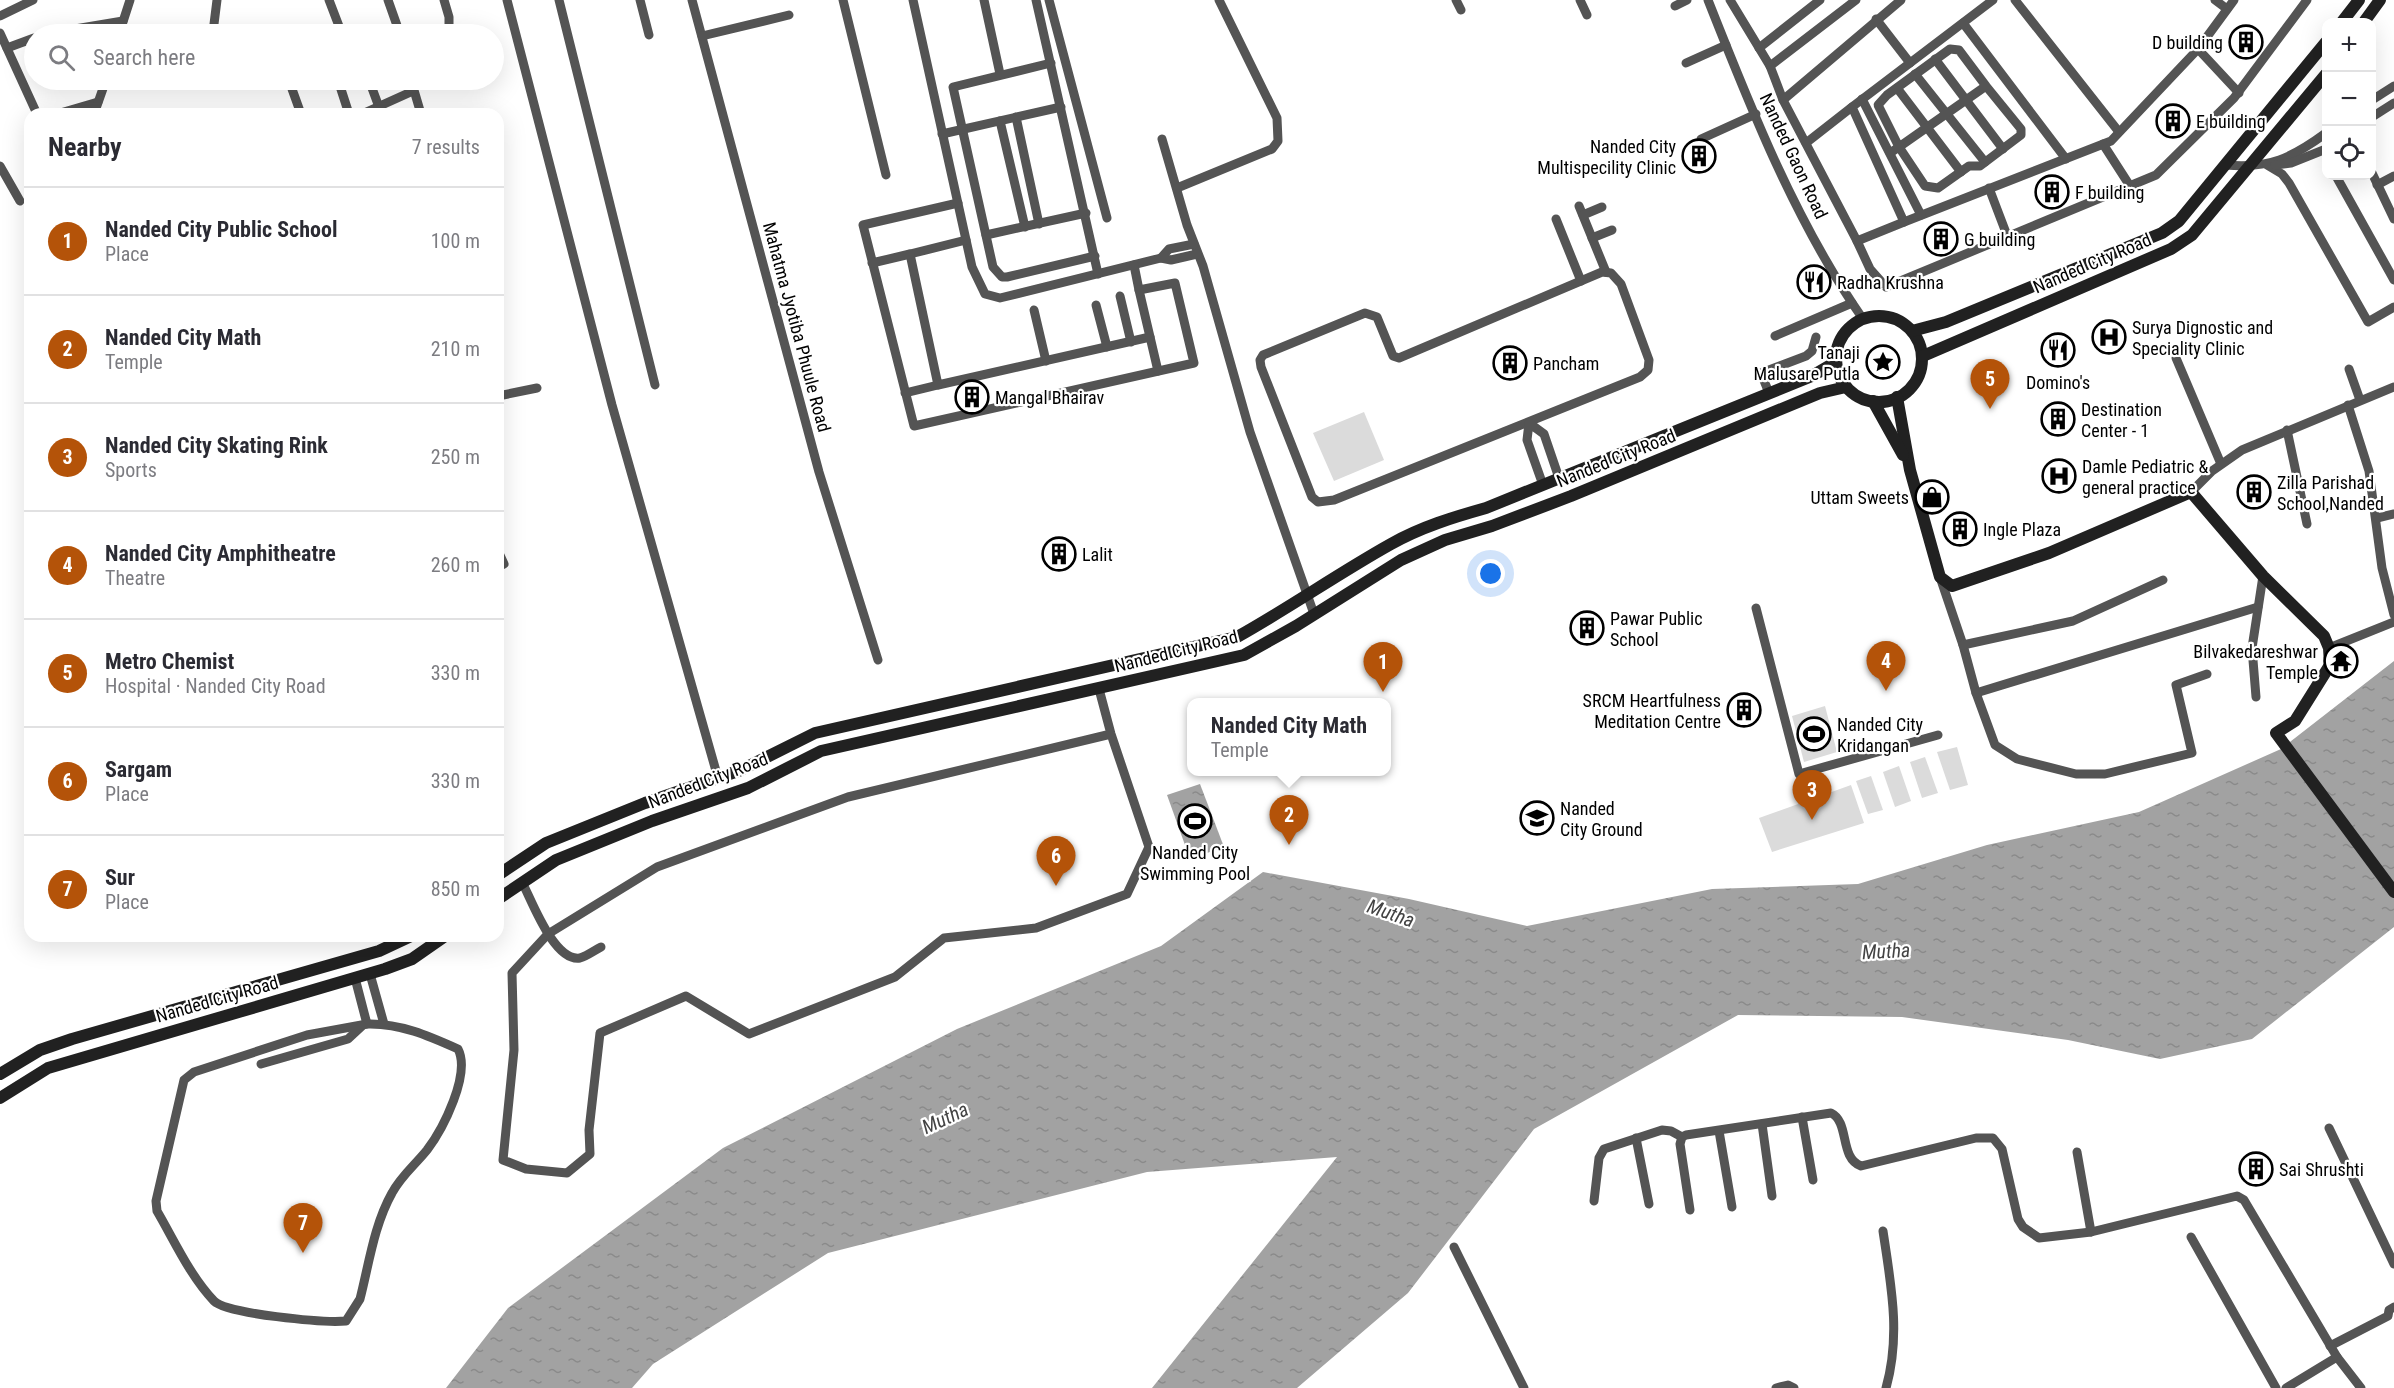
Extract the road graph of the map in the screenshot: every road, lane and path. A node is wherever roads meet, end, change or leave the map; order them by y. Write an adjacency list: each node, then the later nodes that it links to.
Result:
1 (33, 0): 37 (street)
2 (130, 0): 41 (street)
3 (217, 0): 45 (street)
4 (329, 0): 46 (street)
5 (388, 0): 47 (street)
6 (444, 0): 48 (street)
7 (507, 0): 216 (street)
8 (559, 0): 174 (street)
9 (640, 0): 50 (street)
10 (692, 0): 51 (street, Mahatma Jyotiba Phuule Road)
11 (843, 0): 117 (street)
12 (913, 0): 100 (street)
13 (984, 0): 63 (street)
14 (1036, 0): 59 (street)
15 (1049, 0): 132 (street)
16 (1219, 0): 123 (street)
17 (1456, 0): 34 (street)
18 (1580, 0): 36 (street)
19 (1687, 0): 32 (street)
20 (1708, 0): 53 (street, Nanded Gaon Road)
21 (1730, 0): 56 (street)
22 (1820, 0): 56 (street)
23 (1856, 0): 62 (street)
24 (1901, 0): 40 (street)
25 (2015, 0): 99 (street)
26 (2215, 0): 33 (street)
27 (2234, 0): 33 (street)
28 (2307, 0): 76 (street)
29 (2359, 0): 38 (street)
30 (2380, 0): 39 (street)
31 (1987, 2): 42 (street)
32 (1675, 6)
33 (2227, 9): 57 (street)
34 (1461, 10)
35 (789, 15): 51 (street)
36 (1587, 15)
37 (0, 16)
38 (2345, 18)
39 (2367, 18)
40 (1876, 19): 61 (street); 79 (street)
41 (123, 21): 43 (street); 44 (street)
42 (1963, 23): 61 (street); 110 (street)
43 (105, 24)
44 (122, 24)
45 (214, 24)
46 (338, 24)
47 (396, 24)
48 (449, 24)
49 (0, 33): 55 (street)
50 (650, 35)
51 (702, 36): 207 (street, Mahatma Jyotiba Phuule Road)
52 (24, 42): 55 (street)
53 (1726, 45): 60 (street); 92 (street, Nanded Gaon Road)
54 (2322, 47): 112 (street, Nanded City Road)
55 (7, 48): 66 (street)
56 (1759, 48): 62 (street)
57 (2198, 49): 76 (street); 99 (street)
58 (1935, 59): 64 (street); 67 (street); 80 (street)
59 (1051, 63): 63 (street); 84 (street)
60 (1686, 63)
61 (1910, 63): 78 (street)
62 (1770, 66): 79 (street)
63 (1000, 74): 98 (street)
64 (1915, 74): 69 (street); 93 (street)
65 (2322, 79): 115 (street, Nanded City Road)
66 (24, 85)
67 (1986, 86): 80 (street); 107 (street)
68 (2394, 86): 77 (street)
69 (1896, 88): 97 (street); 106 (street)
70 (26, 90): 86 (street)
71 (102, 90): 81 (street)
72 (292, 90): 89 (street)
73 (341, 90): 90 (street)
74 (373, 90): 83 (street)
75 (413, 91): 83 (street); 91 (street)
76 (2239, 93): 122 (street)
77 (2376, 97)
78 (1862, 99): 85 (street); 108 (street)
79 (1783, 100): 104 (street)
80 (1967, 100): 93 (street); 107 (street)
81 (98, 102): 87 (street); 88 (street)
82 (2394, 102): 94 (street)
83 (379, 107)
84 (1062, 107): 95 (street); 129 (street)
85 (1852, 107): 104 (street); 135 (street)
86 (34, 108)
87 (78, 108)
88 (96, 108)
89 (299, 108)
90 (347, 108)
91 (419, 108)
92 (1756, 114): 103 (street); 157 (street, Nanded Gaon Road)
93 (1947, 114): 97 (street); 111 (street)
94 (2376, 114)
95 (1016, 117): 96 (street); 136 (street)
96 (1000, 121): 98 (street); 137 (street)
97 (1926, 128): 106 (street); 116 (street)
98 (963, 129): 100 (street); 139 (street)
99 (2120, 132): 105 (street)
100 (942, 134): 126 (street)
101 (2322, 136): 113 (street)
102 (1162, 139): 123 (street)
103 (1701, 139)
104 (1806, 143): 143 (street)
105 (2103, 144): 110 (street); 122 (street)
106 (1899, 147): 108 (street); 116 (street)
107 (2003, 149): 111 (street)
108 (1890, 153): 131 (street)
109 (2322, 154): 113 (street)
110 (2066, 159): 124 (street)
111 (1985, 162): 116 (street)
112 (2226, 165): 115 (street); 162 (street, Nanded City Road)
113 (2267, 165): 115 (street); 159 (street)
114 (0, 166): 125 (street)
115 (2249, 167): 168 (street, Nanded City Road)
116 (1961, 172)
117 (886, 175)
118 (2394, 176): 121 (street)
119 (2338, 180): 153 (street)
120 (2375, 180): 121 (street)
121 (2377, 185): 134 (street)
122 (2130, 186): 141 (street)
123 (1177, 188): 144 (street)
124 (1989, 188): 131 (street); 141 (street)
125 (20, 201)
126 (958, 203): 142 (street); 149 (street)
127 (1579, 206): 130 (street)
128 (1602, 207): 130 (street)
129 (1086, 213): 136 (street); 147 (street)
130 (1582, 215): 140 (street)
131 (1921, 215): 135 (street)
132 (1107, 218)
133 (1556, 219): 154 (street)
134 (2394, 219)
135 (1904, 222): 143 (street)
136 (1039, 224): 137 (street)
137 (1025, 227): 139 (street)
138 (1612, 230): 140 (street)
139 (986, 235): 147 (street)
140 (1592, 238): 151 (street)
141 (2008, 238): 143 (street)
142 (966, 240): 145 (street); 152 (street)
143 (1857, 241)
144 (1194, 244): 146 (street); 148 (street)
145 (910, 254): 149 (street); 175 (street)
146 (1197, 254): 148 (street); 199 (street)
147 (1095, 256): 152 (street)
148 (1161, 258): 150 (street)
149 (872, 263): 179 (street)
150 (1134, 265): 152 (street); 155 (street)
151 (1606, 272): 154 (street); 186 (street)
152 (1098, 274)
153 (2394, 280)
154 (1581, 281): 186 (street)
155 (1140, 290): 164 (street); 173 (street)
156 (1120, 296): 166 (street)
157 (1852, 303): 161 (street, Nanded Gaon Road); 163 (street)
158 (1096, 305): 167 (street)
159 (2394, 307)
160 (1034, 310): 170 (street)
161 (1863, 319): 162 (street); 171 (street)
162 (1912, 331): 168 (street)
163 (1775, 336)
164 (1150, 337): 166 (street); 173 (street)
165 (1816, 337): 180 (street)
166 (1131, 342): 167 (street)
167 (1107, 347): 170 (street)
168 (1923, 356): 182 (street)
169 (2176, 358): 188 (street)
170 (1046, 361): 175 (street)
171 (1836, 362): 176 (street); 180 (street, Nanded City Road)
172 (2349, 369): 183 (street)
173 (1158, 371): 179 (street)
174 (655, 385)
175 (938, 385): 179 (street)
176 (1846, 387): 184 (street); 202 (street, Nanded City Road)
177 (2394, 387): 183 (street)
178 (537, 388): 181 (street)
179 (905, 393)
180 (1769, 393): 190 (street, Nanded City Road)
181 (504, 396)
182 (1897, 397): 184 (street); 189 (street)
183 (2360, 400): 185 (street)
184 (1873, 401): 189 (street)
185 (2348, 405): 187 (street); 194 (street)
186 (1529, 423): 190 (street); 191 (street)
187 (2287, 430): 188 (street); 195 (street)
188 (2221, 464): 192 (street)
189 (1910, 470): 197 (street)
190 (1559, 478): 191 (street, Nanded City Road)
191 (1543, 485): 199 (street, Nanded City Road)
192 (2191, 492): 196 (street); 197 (street)
193 (2394, 514): 194 (street)
194 (2378, 518): 203 (street)
195 (2307, 524)
196 (2263, 576): 200 (street); 206 (street)
197 (1940, 577): 205 (street)
198 (2163, 580): 205 (street)
199 (1307, 597): 202 (street); 214 (street, Nanded City Road)
200 (2258, 607): 210 (street); 211 (street)
201 (1755, 608): 213 (street)
202 (1314, 614): 209 (street, Nanded City Road)
203 (2394, 615)
204 (2394, 622): 206 (street)
205 (1963, 645): 210 (street)
206 (2329, 648): 219 (street)
207 (878, 660)
208 (2207, 674): 210 (street)
209 (1099, 689): 212 (street); 215 (street, Nanded City Road)
210 (1976, 693)
211 (2256, 696)
212 (1111, 734): 221 (street); 221 (street)
213 (1938, 735)
214 (786, 747): 215 (street); 216 (street, Nanded City Road)
215 (796, 764): 218 (street, Nanded City Road)
216 (718, 778): 217 (street, Nanded City Road)
217 (504, 871)
218 (522, 882): 220 (street, Nanded City Road); 221 (street)
219 (2394, 892)
220 (504, 895)
221 (548, 934): 224 (street)
222 (398, 942): 230 (street, Nanded City Road)
223 (436, 942): 225 (street, Nanded City Road)
224 (601, 947)
225 (370, 974): 226 (street, Nanded City Road); 227 (street)
226 (355, 978): 228 (street); 231 (street, Nanded City Road)
227 (384, 1024): 228 (street); 228 (street)
228 (365, 1025): 229 (street)
229 (261, 1064)
230 (0, 1074)
231 (0, 1098)
232 (1802, 1117): 233 (street); 239 (street); 246 (street)
233 (1762, 1124): 235 (street); 240 (street)
234 (2329, 1128): 249 (street)
235 (1719, 1131): 236 (street); 243 (street)
236 (1682, 1137): 237 (street); 244 (street)
237 (1636, 1138): 241 (street); 242 (street)
238 (2077, 1152): 246 (street)
239 (1813, 1180)
240 (1772, 1196)
241 (1594, 1201)
242 (1649, 1204)
243 (1732, 1207)
244 (1690, 1210)
245 (1883, 1231): 257 (street)
246 (2091, 1232): 251 (street)
247 (2191, 1237): 258 (street)
248 (1454, 1247): 254 (street)
249 (2394, 1264)
250 (2392, 1311): 251 (street)
251 (2330, 1346): 252 (street)
252 (2337, 1357): 253 (street); 259 (street)
253 (2292, 1386)
254 (1524, 1388)
255 (1776, 1388): 256 (street)
256 (1794, 1388)
257 (1886, 1388)
258 (2276, 1388)
259 (2361, 1388)

